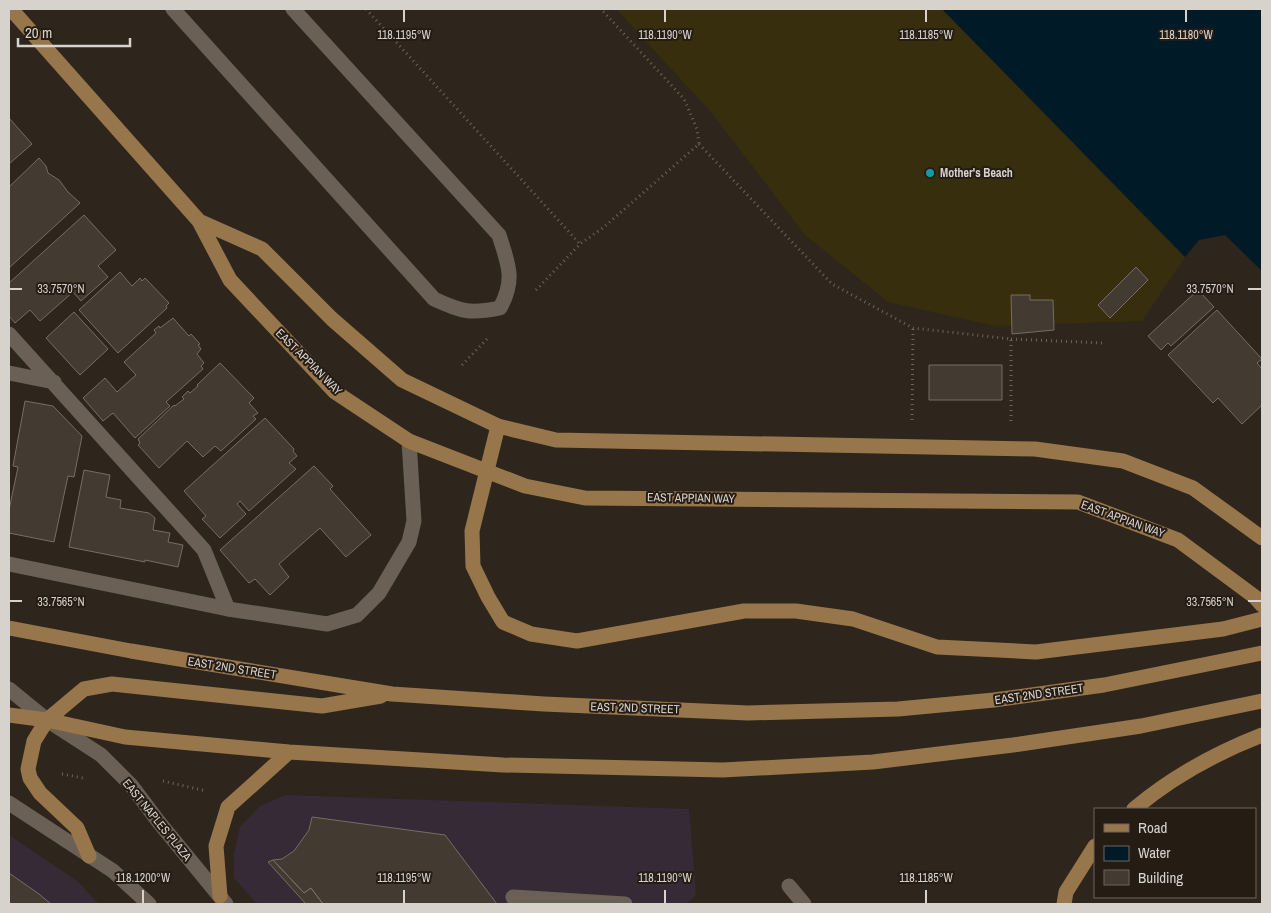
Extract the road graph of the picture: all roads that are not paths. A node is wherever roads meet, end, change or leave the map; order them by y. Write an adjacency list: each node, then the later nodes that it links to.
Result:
1 (11, 9): 4 (main road, EAST APPIAN WAY)
2 (173, 9): 3 (street)
3 (293, 9)
4 (199, 221): 8 (main road, EAST APPIAN WAY); 9 (main road, EAST APPIAN WAY)
5 (9, 334): 7 (street)
6 (9, 373): 7 (street)
7 (54, 382): 14 (street)
8 (498, 426): 10 (main road); 11 (main road, EAST APPIAN WAY)
9 (409, 441): 10 (main road, EAST APPIAN WAY); 14 (street)
10 (486, 471): 13 (main road, EAST APPIAN WAY); 15 (main road)
11 (1262, 538)
12 (9, 564): 14 (street)
13 (1262, 605)
14 (228, 609)
15 (1262, 619)
16 (9, 628): 19 (main road, EAST 2ND STREET)
17 (1255, 655): 19 (main road, EAST 2ND STREET)
18 (9, 689): 22 (street, EAST NAPLES PLAZA)
19 (392, 694): 22 (main road)
20 (1262, 701): 24 (main road)
21 (9, 715): 22 (main road)
22 (48, 720): 24 (main road); 28 (main road); 30 (street, EAST NAPLES PLAZA)
23 (1262, 735): 26 (main road)
24 (289, 752): 30 (main road)
25 (9, 803): 28 (street)
26 (1135, 808)
27 (1094, 848): 35 (main road)
28 (89, 856): 31 (street)
29 (789, 886): 34 (street)
30 (223, 900)
31 (149, 904)
32 (517, 904): 33 (street)
33 (625, 904)
34 (804, 904)
35 (1064, 904)

